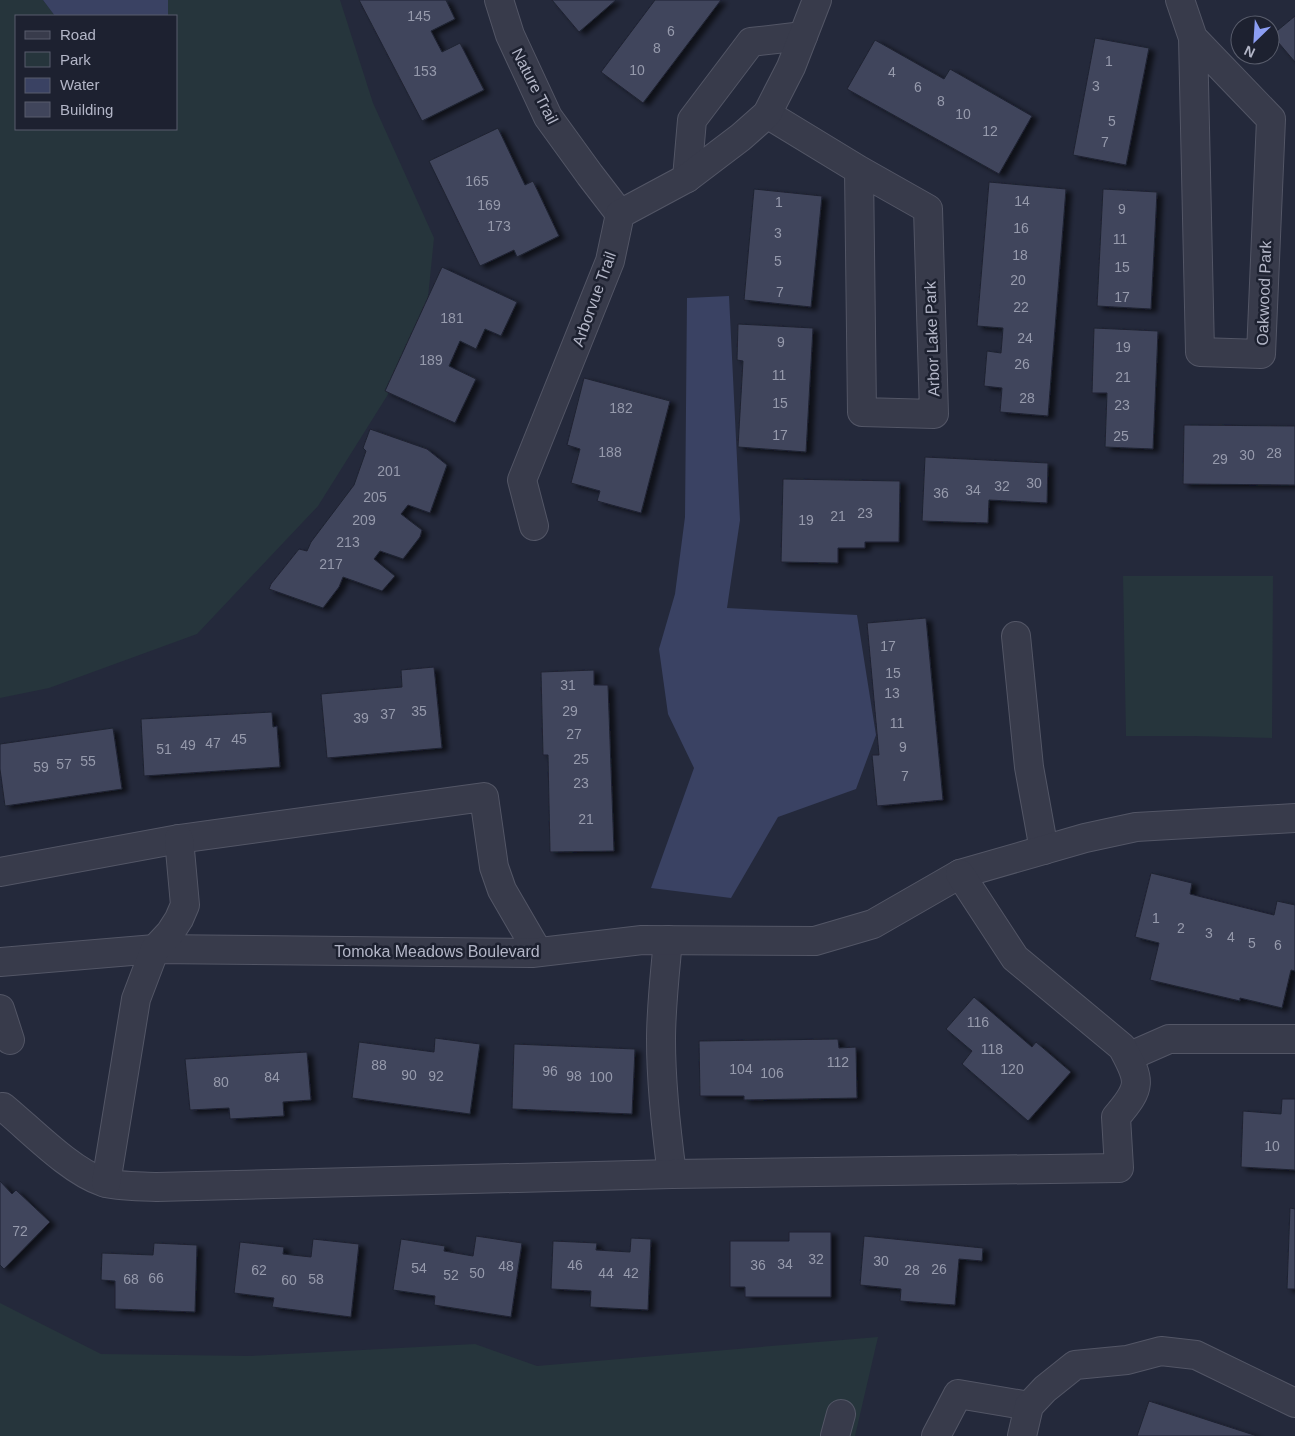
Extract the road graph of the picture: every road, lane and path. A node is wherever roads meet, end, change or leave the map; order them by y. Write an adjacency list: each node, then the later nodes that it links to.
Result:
1 (499, 0): 9 (street, Nature Trail)
2 (817, 0): 4 (street)
3 (1180, 0): 5 (street, Oakwood Park)
4 (803, 36): 6 (street); 8 (street)
5 (1193, 38): 5 (street, Oakwood Park)
6 (767, 114): 7 (street, Arbor Lake Park); 8 (street)
7 (859, 170): 7 (street, Arbor Lake Park)
8 (687, 178): 9 (street)
9 (620, 214): 10 (street, Arborvue Trail)
10 (534, 526)
11 (1016, 636): 14 (street)
12 (1295, 818): 14 (street, Tomoka Meadows Boulevard)
13 (179, 839): 15 (street); 18 (street); 19 (street)
14 (1044, 850): 16 (street, Tomoka Meadows Boulevard)
15 (0, 872)
16 (960, 874): 17 (street, Tomoka Meadows Boulevard); 24 (street)
17 (668, 940): 19 (street, Tomoka Meadows Boulevard); 26 (street)
18 (155, 949): 19 (street, Tomoka Meadows Boulevard); 20 (street, Tomoka Meadows Boulevard); 27 (street)
19 (538, 952)
20 (0, 962)
21 (0, 1009): 23 (street)
22 (1295, 1039): 24 (street)
23 (10, 1040)
24 (1128, 1057): 26 (street)
25 (3, 1106): 27 (street)
26 (672, 1174): 27 (street)
27 (106, 1183)
28 (1295, 1403): 29 (street)
29 (1029, 1406): 30 (street); 31 (street)
30 (936, 1436)
31 (1022, 1436)

